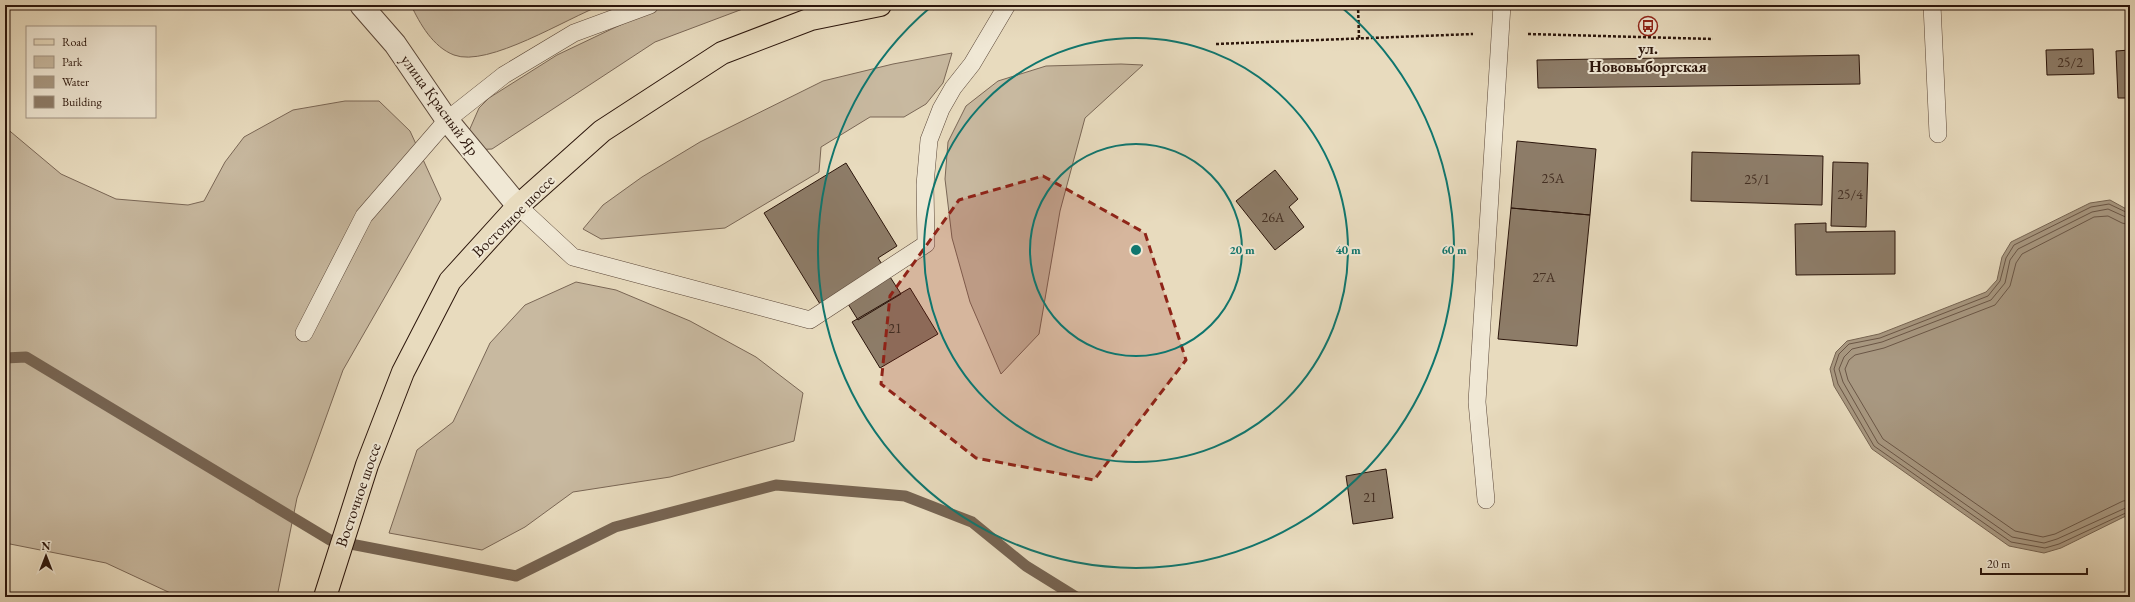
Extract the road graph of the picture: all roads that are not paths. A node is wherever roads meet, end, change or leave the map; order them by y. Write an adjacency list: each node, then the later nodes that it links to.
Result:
1 (361, 5): 8 (street, улица Красный Яр)
2 (650, 5): 8 (lane)
3 (880, 5): 7 (main road, Восточное шоссе)
4 (1007, 5): 10 (lane)
5 (1502, 5): 12 (lane)
6 (1932, 5): 9 (lane)
7 (808, 12): 10 (main road, Восточное шоссе)
8 (447, 120): 10 (street, улица Красный Яр); 11 (lane)
9 (1938, 134)
10 (518, 206): 13 (main road, Восточное шоссе)
11 (304, 333)
12 (1486, 500)
13 (324, 597)

